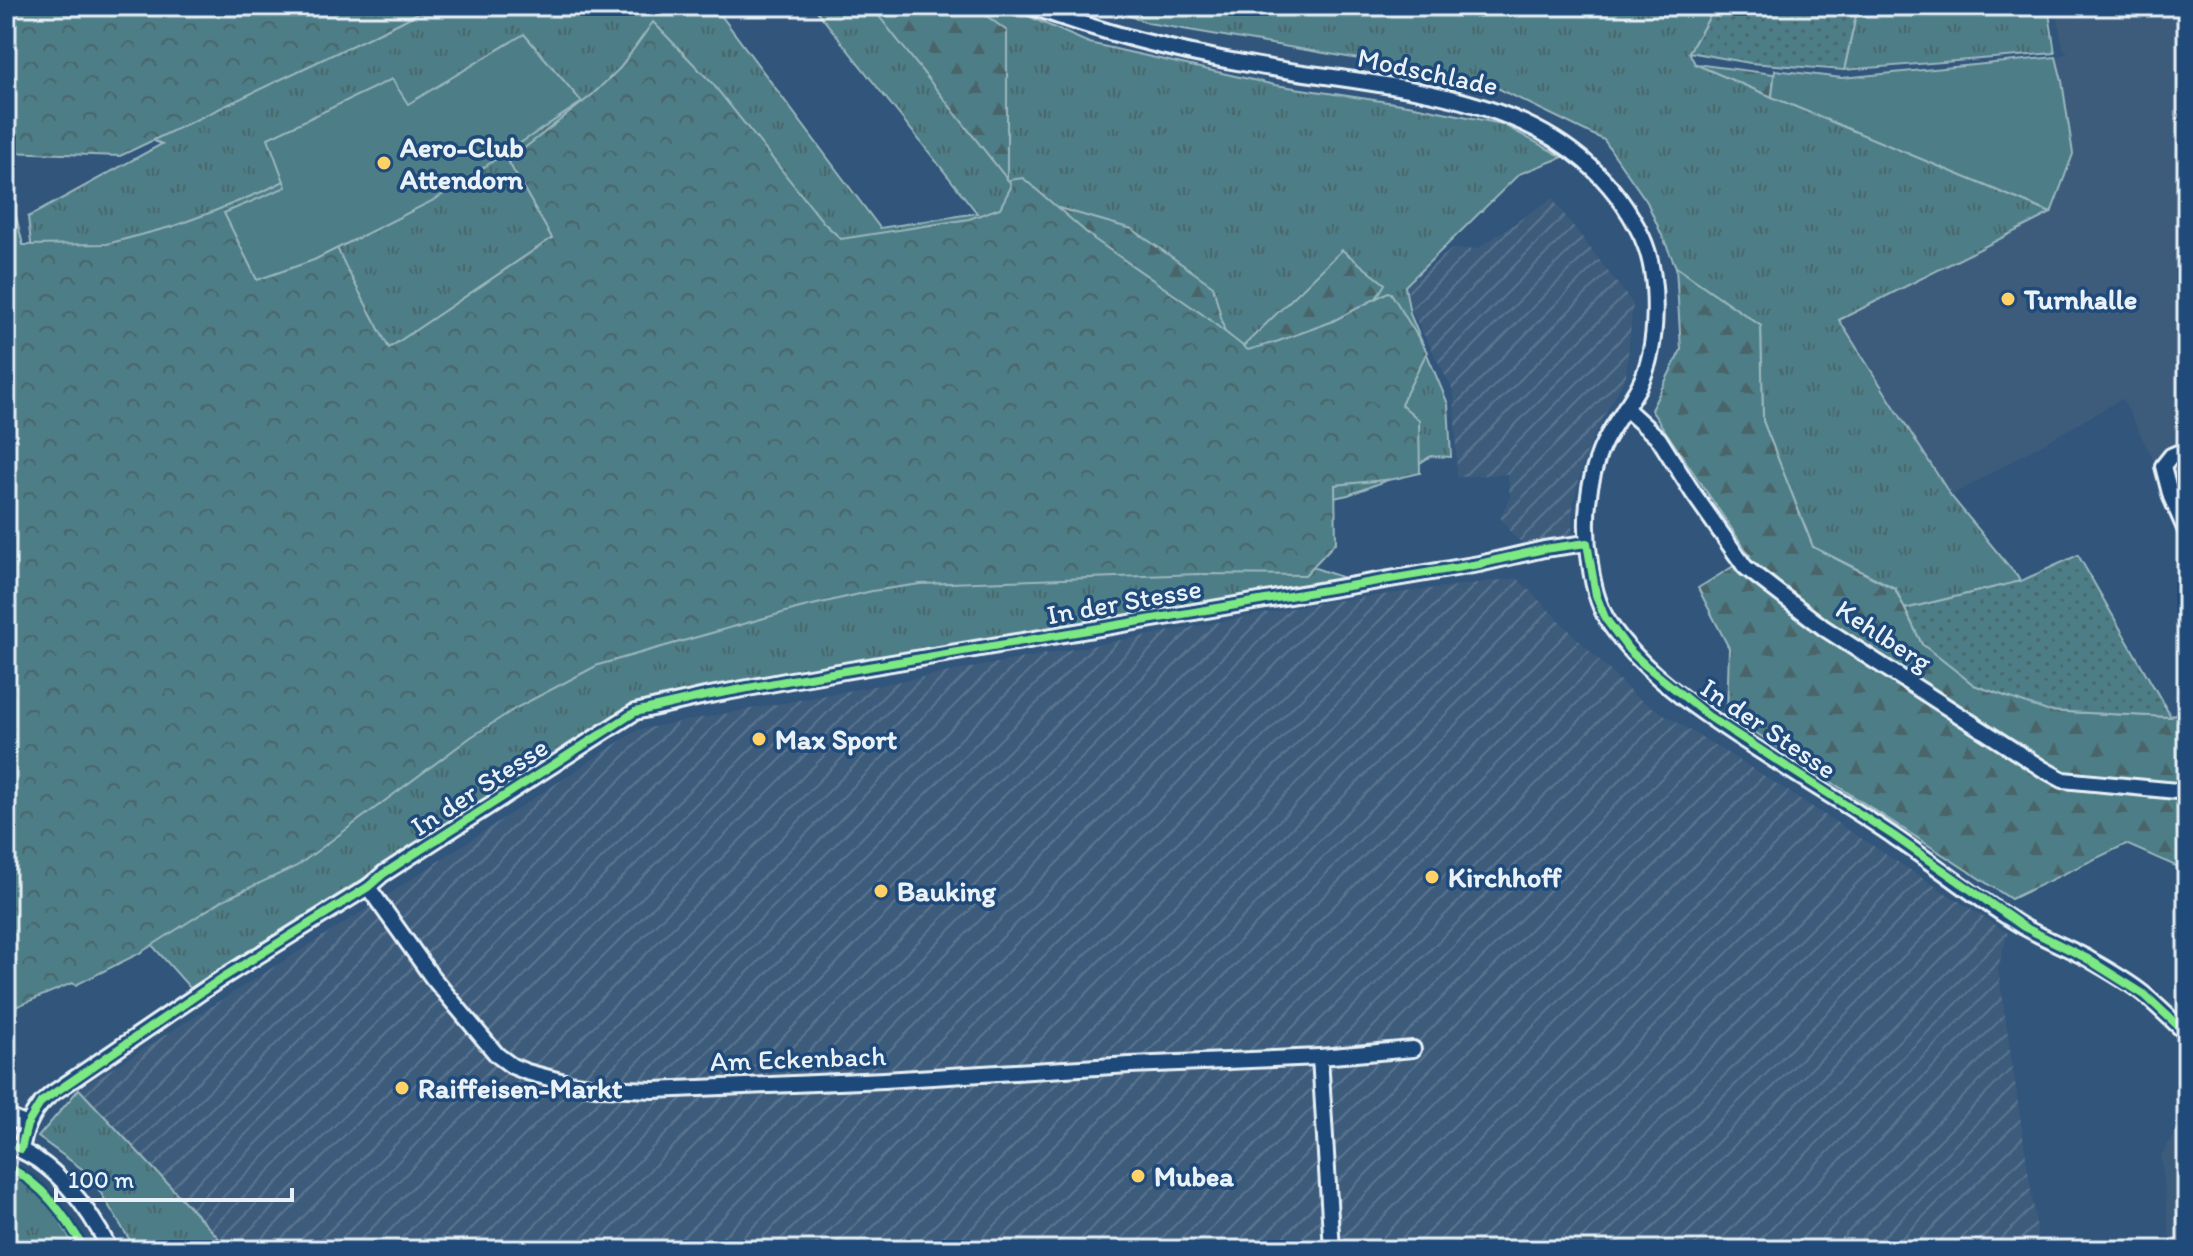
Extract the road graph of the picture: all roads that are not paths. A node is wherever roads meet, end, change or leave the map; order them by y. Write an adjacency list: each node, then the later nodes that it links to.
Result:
1 (1030, 6): 2 (street, Modschlade)
2 (1625, 408): 5 (street, Modschlade); 6 (street, Kehlberg)
3 (2187, 449): 4 (street)
4 (2187, 533)
5 (1587, 543): 7 (street, In der Stesse); 8 (street, In der Stesse)
6 (2187, 792)
7 (368, 887): 10 (street, Am Eckenbach); 12 (street, In der Stesse)
8 (2187, 1034)
9 (1413, 1049): 10 (street, Am Eckenbach)
10 (1320, 1057): 15 (street)
11 (6, 1116): 12 (street)
12 (27, 1125): 13 (street, In der Stesse)
13 (13, 1147): 14 (street)
14 (110, 1250)
15 (1332, 1250)

